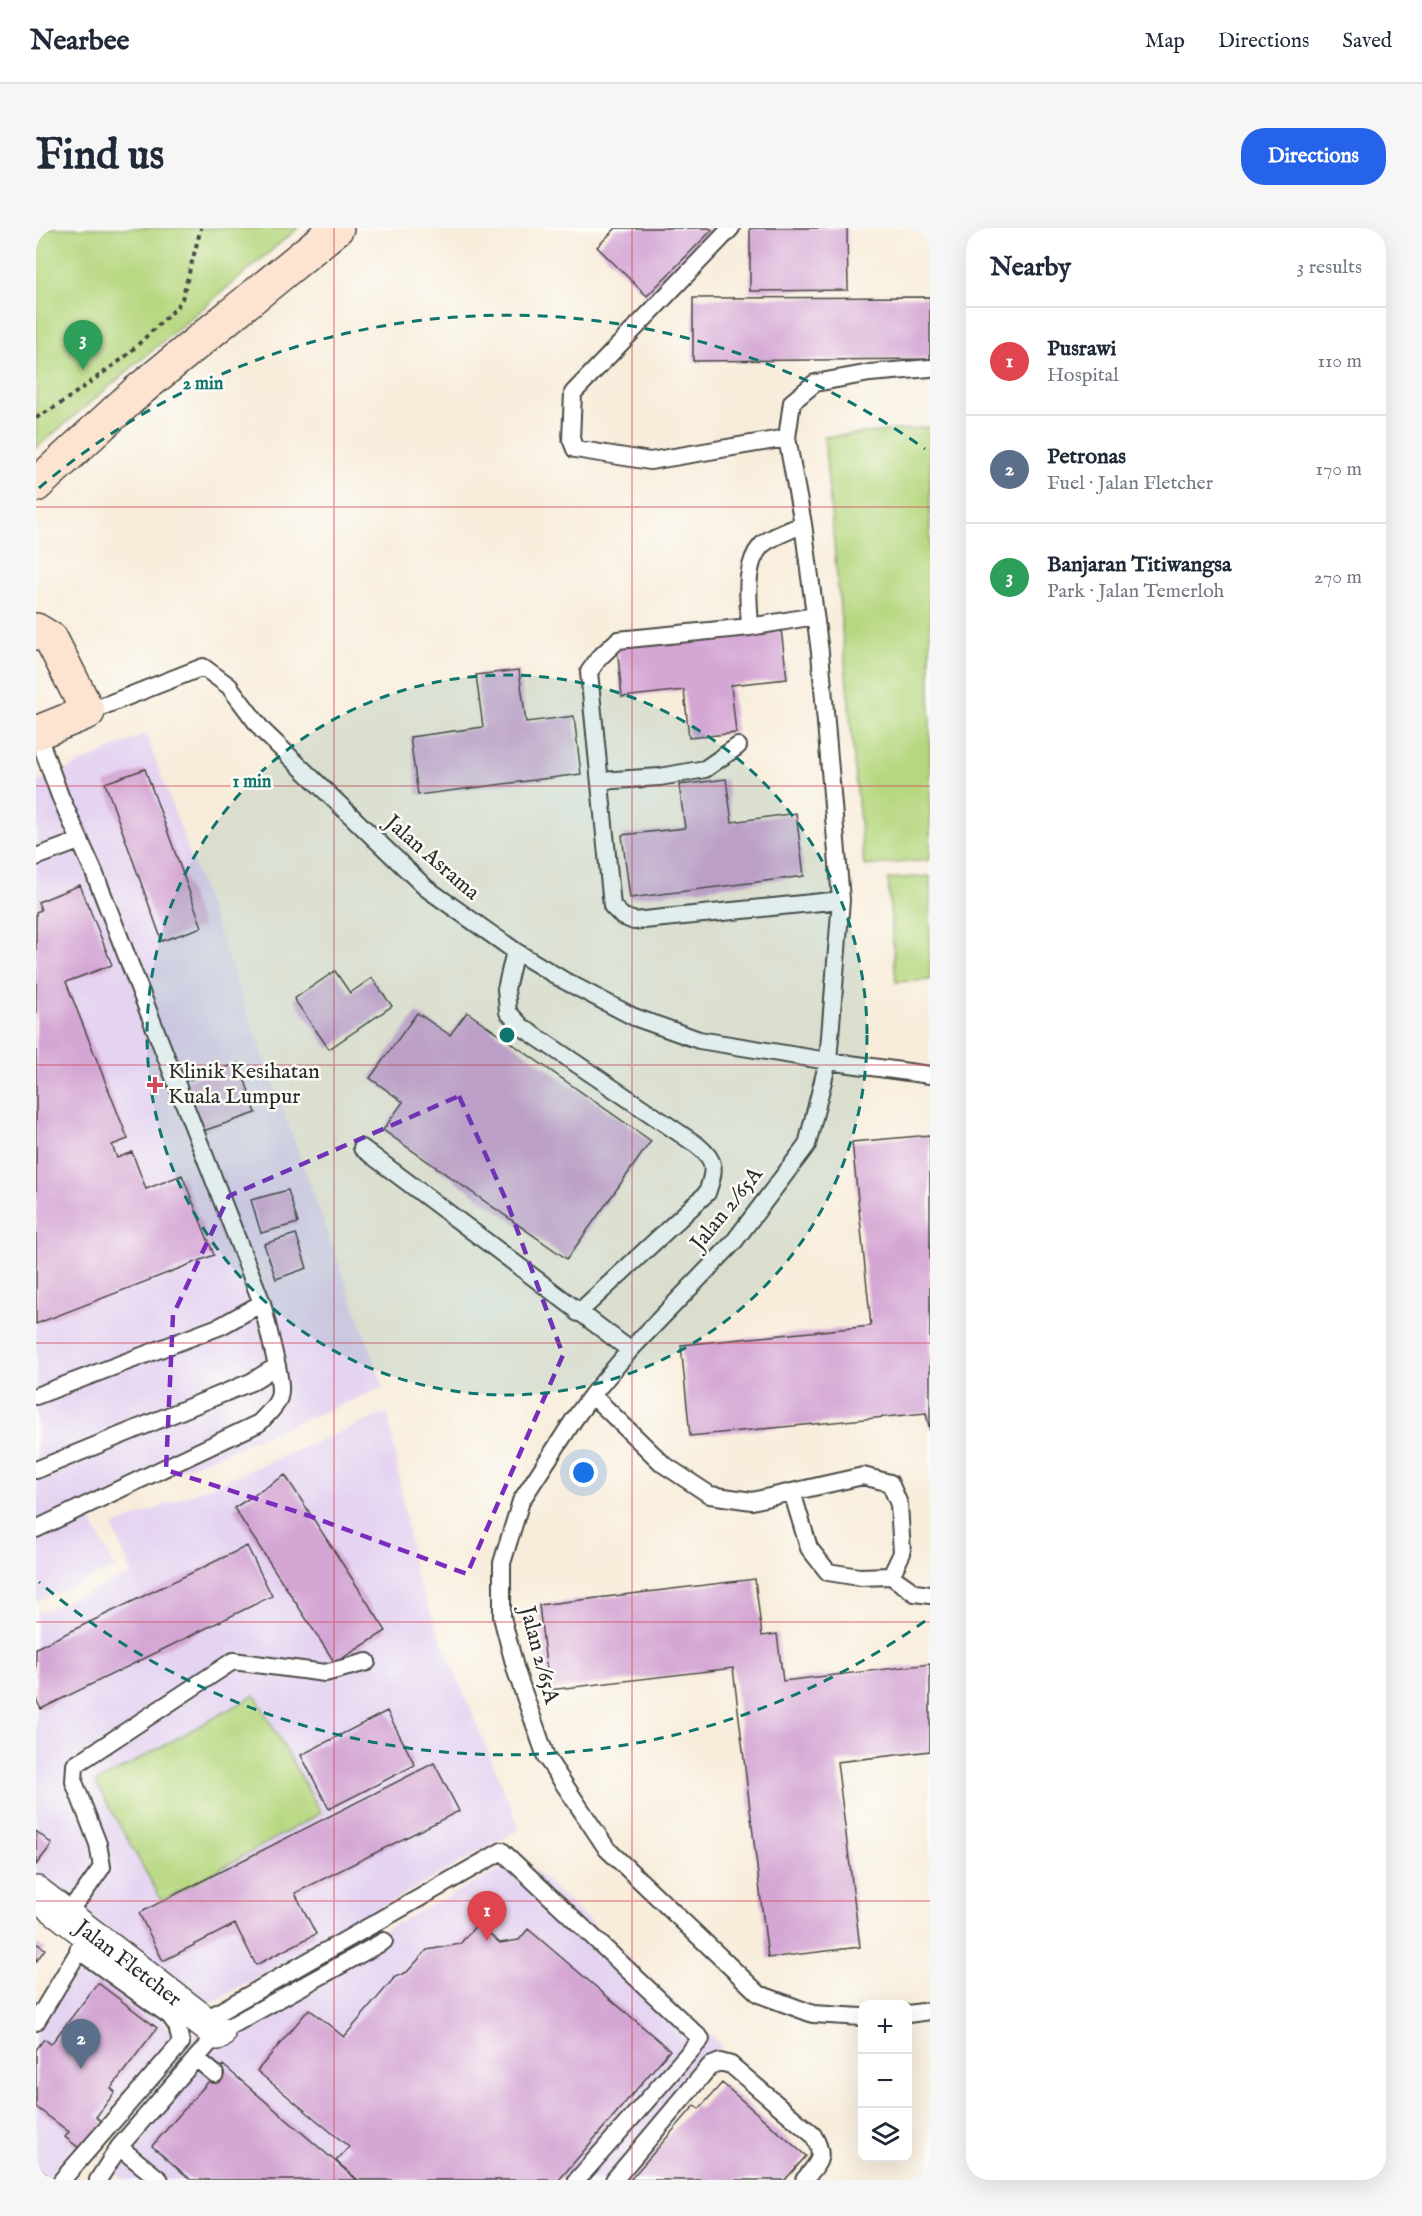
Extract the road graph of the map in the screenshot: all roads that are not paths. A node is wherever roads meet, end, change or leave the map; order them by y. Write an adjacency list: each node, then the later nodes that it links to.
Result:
1 (337, 228): 5 (street)
2 (731, 228): 4 (lane)
3 (930, 368): 4 (lane, Jalan 2/65A)
4 (787, 438): 6 (lane, Jalan 2/65A)
5 (36, 485)
6 (803, 524): 7 (lane, Jalan 2/65A); 8 (lane)
7 (815, 616): 8 (lane); 16 (lane, Jalan 2/65A)
8 (750, 627): 13 (lane)
9 (36, 630): 10 (street)
10 (88, 712): 11 (street); 17 (lane, Jalan Asrama)
11 (37, 733): 14 (lane)
12 (738, 746): 13 (lane)
13 (600, 781): 16 (lane)
14 (79, 841): 15 (lane); 21 (lane)
15 (36, 857)
16 (842, 900): 18 (lane, Jalan 2/65A)
17 (515, 951): 18 (lane, Jalan Asrama); 22 (lane)
18 (828, 1061): 19 (lane, Jalan Asrama); 23 (lane, Jalan 2/65A)
19 (930, 1074)
20 (362, 1148): 22 (lane)
21 (262, 1303): 24 (lane); 26 (lane)
22 (578, 1313): 23 (lane)
23 (630, 1350): 25 (lane, Jalan 2/65A)
24 (277, 1366): 27 (lane); 29 (lane)
25 (592, 1395): 28 (lane); 38 (lane, Jalan 2/65A)
26 (36, 1396)
27 (36, 1470)
28 (792, 1492): 30 (lane); 30 (lane)
29 (36, 1529)
30 (891, 1576): 31 (lane)
31 (930, 1595)
32 (367, 1662): 34 (lane)
33 (36, 1893): 34 (street, Jalan Fletcher)
34 (77, 1933): 39 (lane); 40 (street, Jalan Fletcher); 44 (lane)
35 (384, 1941): 40 (lane)
36 (930, 2011): 37 (lane)
37 (912, 2013)
38 (858, 2017)
39 (36, 2022)
40 (211, 2027): 41 (lane); 47 (lane)
41 (196, 2058): 42 (lane); 43 (lane)
42 (215, 2074)
43 (119, 2147): 45 (lane); 46 (lane)
44 (62, 2180)
45 (98, 2180)
46 (160, 2180)
47 (577, 2180)
48 (614, 2180): 49 (lane)
49 (804, 2180)

